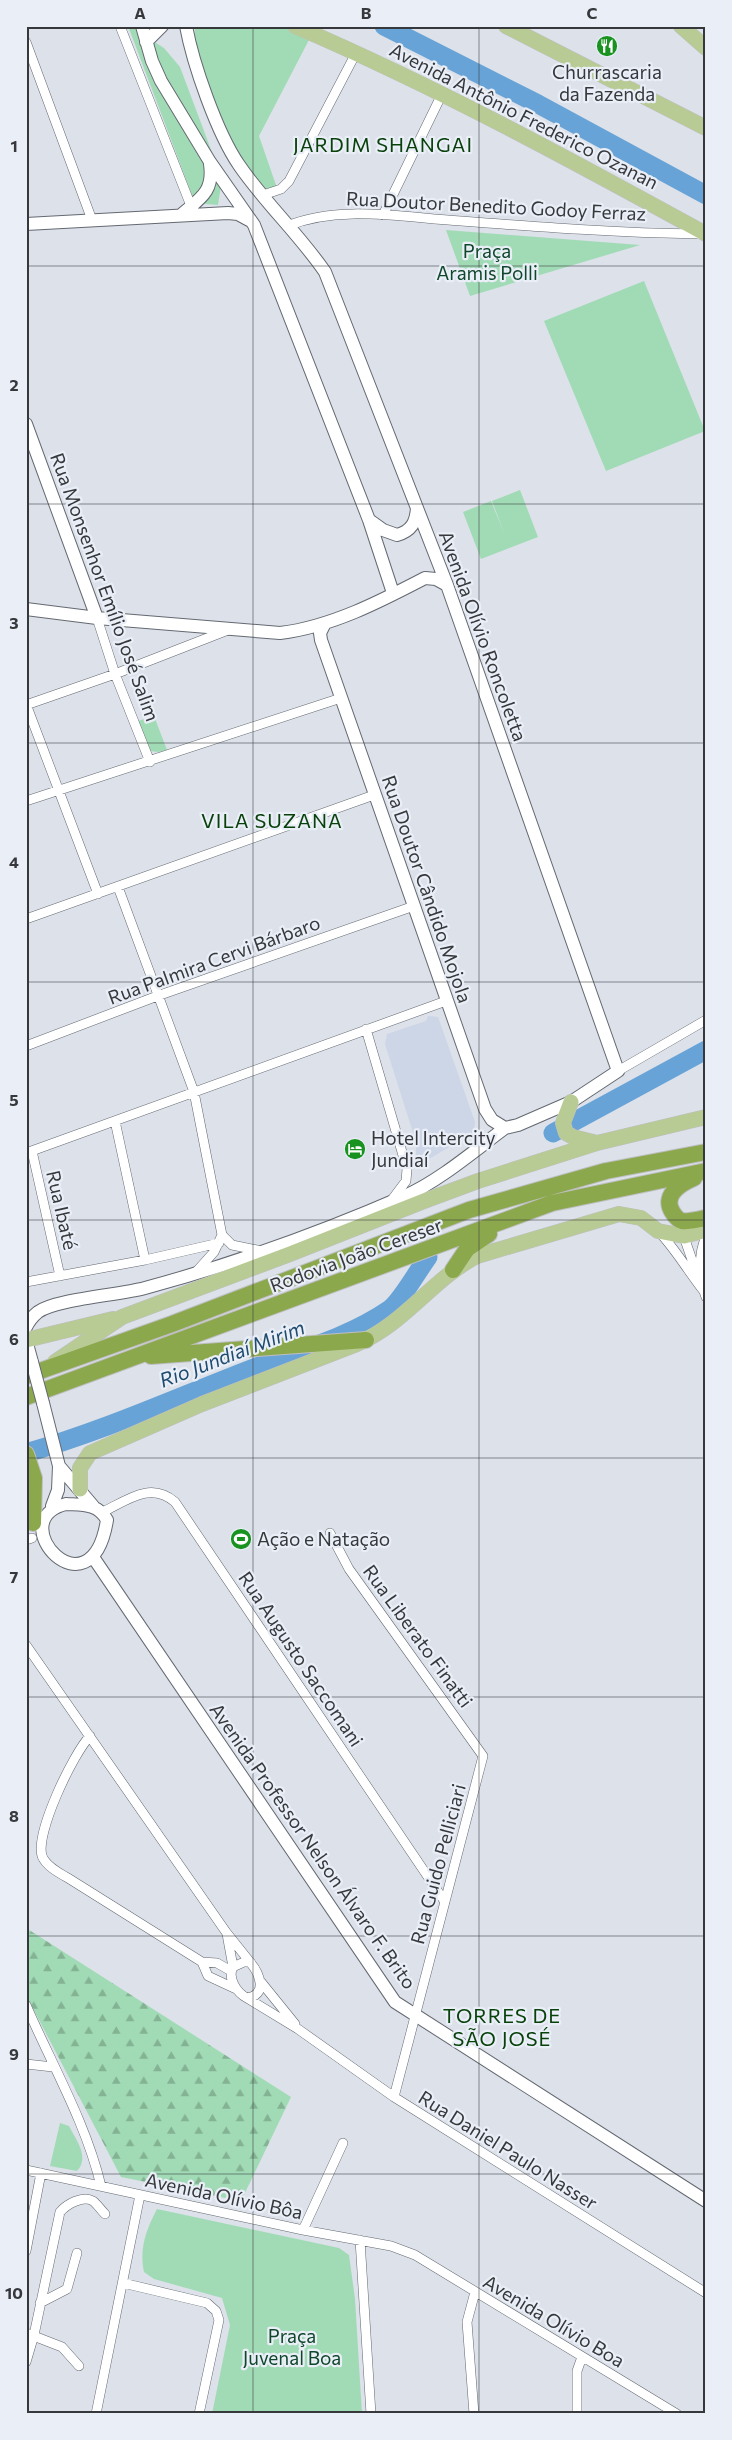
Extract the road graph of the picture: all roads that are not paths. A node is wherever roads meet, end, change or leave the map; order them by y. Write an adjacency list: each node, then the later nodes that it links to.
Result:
1 (120, 26): 18 (street)
2 (142, 26): 9 (street)
3 (162, 26): 9 (street)
4 (295, 26): 11 (main road, Avenida Antônio Frederico Ozanan)
5 (506, 26): 13 (main road)
6 (680, 26): 10 (main road)
7 (184, 27): 17 (street, Avenida Olívio Roncoletta)
8 (26, 42): 20 (street)
9 (146, 42): 16 (street)
10 (706, 48)
11 (356, 52): 12 (main road, Avenida Antônio Frederico Ozanan); 17 (street)
12 (442, 94): 19 (street); 24 (main road, Avenida Antônio Frederico Ozanan)
13 (673, 111): 14 (main road); 15 (main road)
14 (706, 120)
15 (706, 128)
16 (210, 162): 18 (street); 22 (street)
17 (263, 196): 23 (street, Avenida Olívio Roncoletta)
18 (187, 210): 20 (street); 22 (street)
19 (383, 215): 23 (street, Rua Doutor Benedito Godoy Ferraz); 24 (street, Rua Doutor Benedito Godoy Ferraz)
20 (92, 220): 21 (street)
21 (26, 224)
22 (254, 225): 27 (street)
23 (288, 226): 26 (street, Avenida Olívio Roncoletta)
24 (705, 234)
25 (26, 424): 31 (street, Rua Monsenhor Emílio José Salim)
26 (417, 508): 27 (street); 28 (street, Avenida Olívio Roncoletta)
27 (369, 520): 29 (street)
28 (447, 586): 29 (street); 52 (street, Avenida Olívio Roncoletta)
29 (393, 594): 32 (street)
30 (26, 609): 31 (street)
31 (97, 618): 33 (street); 36 (street, Rua Monsenhor Emílio José Salim)
32 (325, 622): 34 (street); 35 (street)
33 (229, 629): 34 (street); 36 (street)
34 (297, 631): 35 (street)
35 (321, 640): 37 (street, Rua Doutor Cândido Mojola)
36 (115, 674): 38 (street); 39 (street, Rua Monsenhor Emílio José Salim)
37 (341, 698): 39 (street); 41 (street, Rua Doutor Cândido Mojola)
38 (26, 704): 40 (street)
39 (150, 762): 40 (street)
40 (59, 791): 42 (street); 44 (street)
41 (374, 795): 43 (street); 45 (street, Rua Doutor Cândido Mojola)
42 (26, 801)
43 (118, 887): 44 (street); 47 (street)
44 (98, 894): 46 (street)
45 (414, 906): 47 (street, Rua Palmira Cervi Bárbaro); 48 (street, Rua Doutor Cândido Mojola)
46 (26, 920)
47 (160, 995): 51 (street, Rua Palmira Cervi Bárbaro); 53 (street)
48 (446, 1001): 50 (street); 57 (street, Rua Doutor Cândido Mojola)
49 (706, 1020): 52 (street)
50 (366, 1029): 53 (street); 62 (street)
51 (26, 1046)
52 (618, 1071): 54 (street)
53 (194, 1092): 56 (street); 69 (street)
54 (569, 1108): 57 (street); 58 (main road)
55 (706, 1117): 58 (main road)
56 (115, 1121): 59 (street); 71 (street)
57 (504, 1128): 62 (street)
58 (592, 1141): 77 (main road)
59 (29, 1152): 74 (street, Rua Ibaté)
60 (706, 1152): 82 (highway, Rodovia João Cereser)
61 (706, 1172): 63 (highway, Rodovia João Cereser); 65 (highway)
62 (391, 1201): 70 (street)
63 (552, 1203): 72 (highway); 81 (highway, Rodovia João Cereser)
64 (706, 1218): 65 (highway)
65 (683, 1228): 66 (main road); 67 (main road); 76 (street)
66 (706, 1230)
67 (658, 1231): 72 (main road); 76 (street)
68 (706, 1237): 76 (street)
69 (220, 1239): 70 (street); 71 (street); 73 (street)
70 (266, 1251): 73 (street)
71 (145, 1260): 74 (street)
72 (453, 1270): 80 (main road)
73 (194, 1274): 78 (street)
74 (60, 1276): 75 (street)
75 (26, 1282)
76 (704, 1294)
77 (122, 1316): 79 (main road); 82 (main road)
78 (26, 1326)
79 (26, 1340): 86 (street, bridge)
80 (366, 1340): 81 (highway); 88 (main road)
81 (130, 1358): 84 (highway, Rodovia João Cereser)
82 (45, 1369): 83 (highway, Rodovia João Cereser)
83 (26, 1376)
84 (26, 1397)
85 (26, 1454): 87 (highway)
86 (58, 1464): 88 (street); 90 (street)
87 (31, 1476): 89 (highway)
88 (80, 1489): 91 (street)
89 (30, 1499): 93 (highway)
90 (52, 1506): 91 (street); 93 (street)
91 (98, 1509): 94 (street); 98 (street, Rua Augusto Saccomani)
92 (330, 1533): 97 (street, Rua Liberato Finatti)
93 (30, 1534): 94 (street)
94 (93, 1556): 107 (street, Avenida Professor Nelson Álvaro F. Brito)
95 (26, 1645): 96 (street)
96 (90, 1736): 99 (street); 100 (street)
97 (483, 1756): 98 (street, Rua Guido Pelliciari)
98 (445, 1902): 107 (street, Rua Guido Pelliciari)
99 (226, 1932): 101 (street); 102 (street)
100 (202, 1962): 102 (street); 104 (street)
101 (250, 1962): 102 (street); 103 (street)
102 (232, 1969): 104 (street)
103 (261, 1982): 105 (street); 108 (street, Rua Daniel Paulo Nasser)
104 (236, 1989): 105 (street)
105 (247, 1998): 108 (street, Rua Daniel Paulo Nasser)
106 (26, 2005): 110 (street)
107 (416, 2017): 111 (street, Rua Guido Pelliciari); 117 (street, Avenida Professor Nelson Álvaro F. Brito)
108 (298, 2028): 111 (street, Rua Daniel Paulo Nasser)
109 (26, 2064): 110 (street)
110 (53, 2067): 115 (street)
111 (394, 2097): 126 (street, Rua Daniel Paulo Nasser)
112 (343, 2144): 119 (street)
113 (26, 2170): 114 (street, Avenida Olívio Bôa)
114 (42, 2173): 115 (street, Avenida Olívio Bôa); 121 (street)
115 (101, 2186): 116 (street, Avenida Olívio Bôa)
116 (140, 2195): 119 (street, Avenida Olívio Bôa); 124 (street)
117 (706, 2201)
118 (105, 2214): 127 (street)
119 (303, 2230): 120 (street, Avenida Olívio Bôa)
120 (360, 2240): 123 (street, Avenida Olívio Bôa); 134 (street)
121 (26, 2251)
122 (77, 2252): 127 (street)
123 (415, 2255): 125 (street, Avenida Olívio Boa)
124 (123, 2283): 132 (street); 133 (street)
125 (475, 2292): 129 (street, Avenida Olívio Boa); 135 (street)
126 (706, 2293)
127 (40, 2303): 128 (street)
128 (30, 2334): 130 (street); 131 (street)
129 (582, 2357): 136 (street); 137 (street, Avenida Olívio Boa)
130 (26, 2362)
131 (79, 2366)
132 (96, 2414)
133 (200, 2414)
134 (371, 2414)
135 (474, 2414)
136 (577, 2414)
137 (677, 2414)

